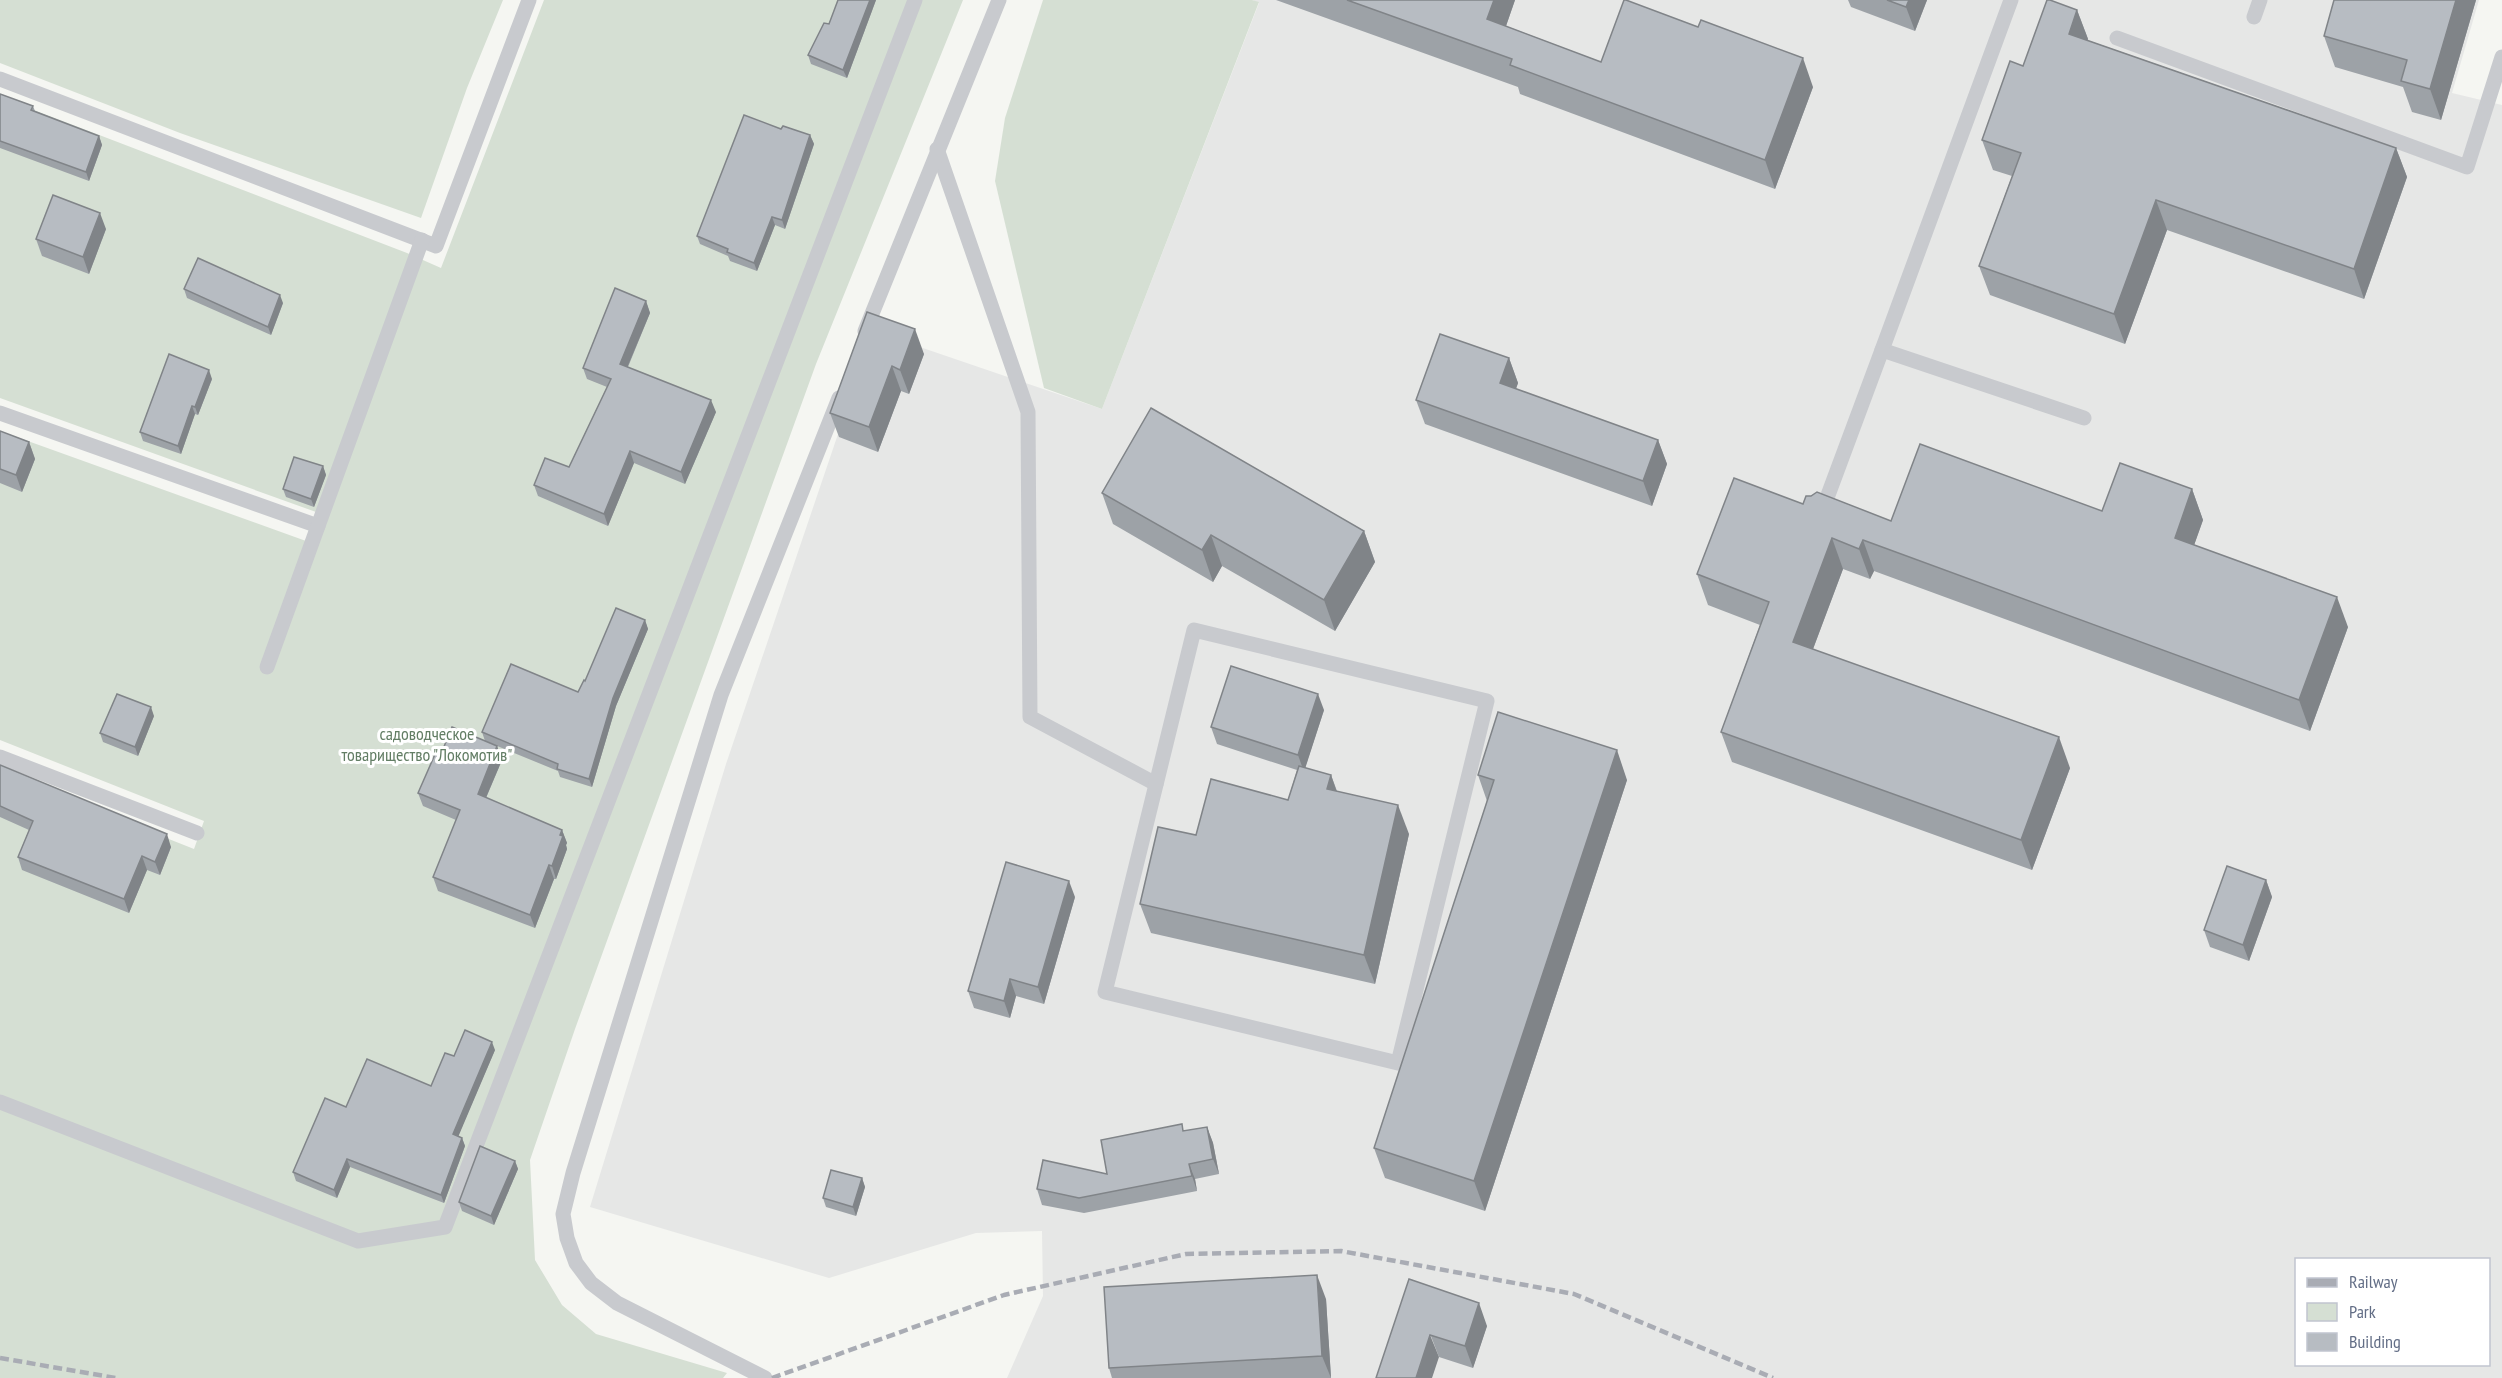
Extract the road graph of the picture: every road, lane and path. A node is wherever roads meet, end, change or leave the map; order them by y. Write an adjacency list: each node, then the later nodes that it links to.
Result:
1 (529, 0): 11 (lane)
2 (915, 0): 23 (lane)
3 (999, 0): 10 (lane)
4 (2011, 0): 13 (lane)
5 (2260, 0): 6 (lane)
6 (2254, 16)
7 (2117, 38): 8 (lane)
8 (2502, 57)
9 (0, 79): 11 (lane)
10 (937, 149): 12 (lane); 21 (lane)
11 (422, 240): 18 (lane)
12 (858, 350)
13 (1882, 350): 16 (lane); 17 (lane)
14 (844, 383): 24 (lane)
15 (0, 412): 18 (lane)
16 (2084, 418)
17 (1820, 518)
18 (318, 526): 19 (lane)
19 (267, 667)
20 (0, 757): 22 (lane)
21 (1156, 784): 21 (lane)
22 (197, 832)
23 (0, 1102)
24 (765, 1378)

